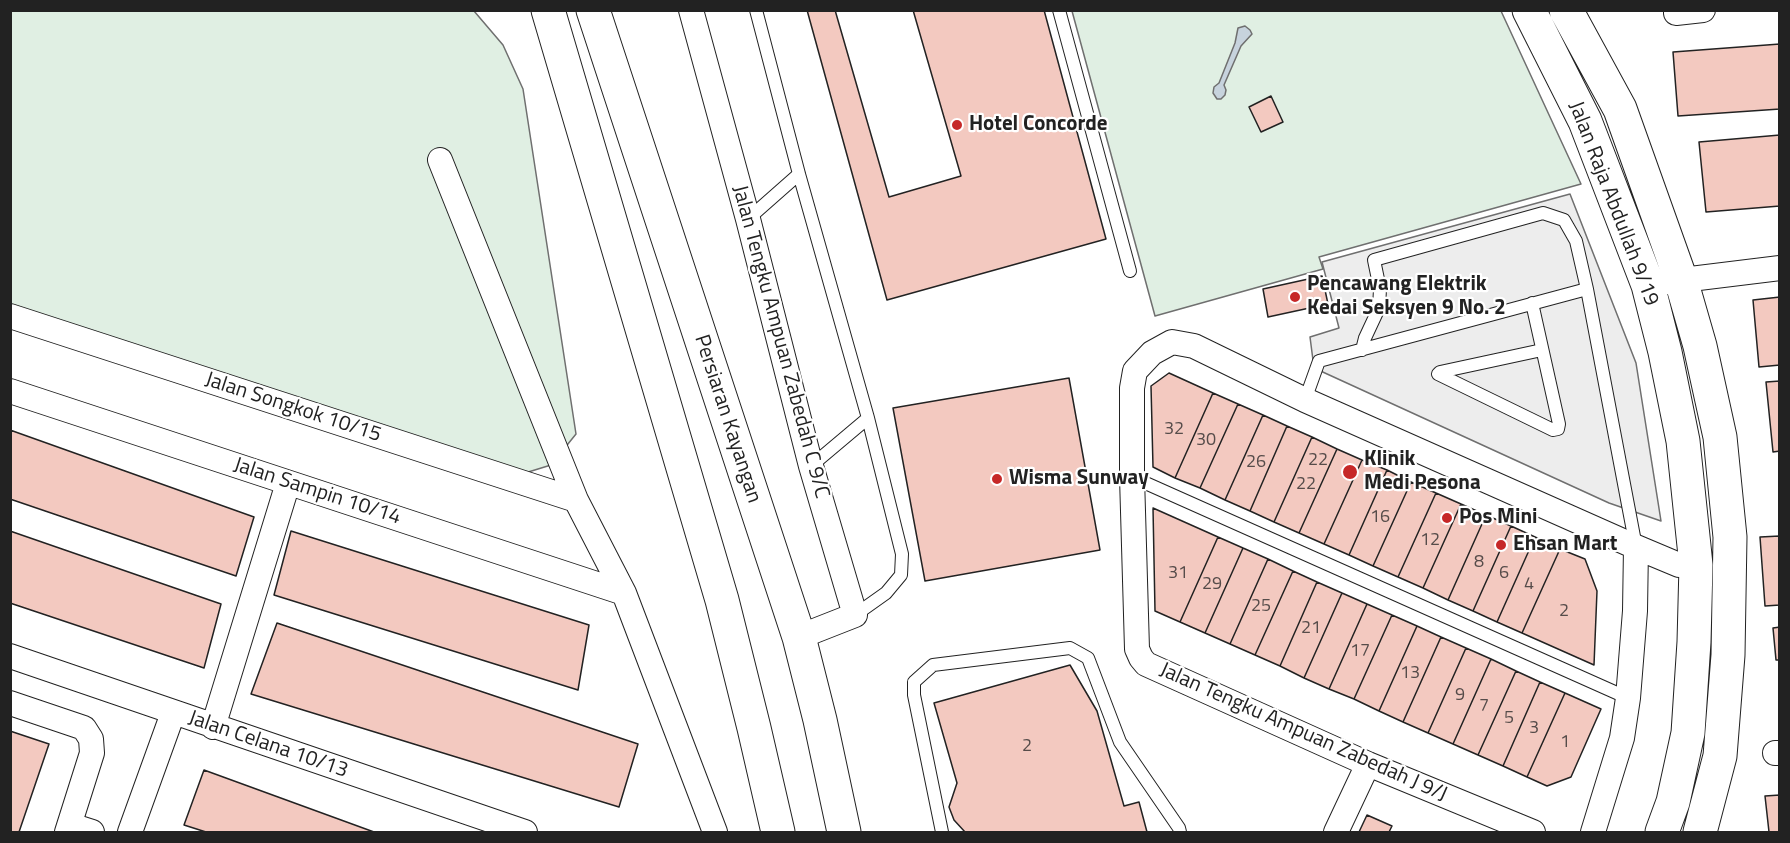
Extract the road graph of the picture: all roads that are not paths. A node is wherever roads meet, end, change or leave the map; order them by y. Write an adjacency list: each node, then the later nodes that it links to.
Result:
1 (535, 10): 11 (main road)
2 (548, 10): 11 (main road)
3 (691, 10): 14 (street, Jalan Tengku Ampuan Zabedah C 9/C)
4 (756, 10): 13 (lane)
5 (1059, 10): 16 (lane)
6 (1528, 10): 18 (main road, Jalan Raja Abdullah 9/19)
7 (1566, 10): 17 (main road, Jalan Raja Abdullah 9/19)
8 (1703, 10): 10 (street)
9 (595, 13): 35 (main road, Persiaran Kayangan)
10 (1676, 13)
11 (562, 56): 47 (main road)
12 (440, 160): 30 (street)
13 (799, 174): 14 (lane); 26 (lane)
14 (748, 219): 27 (street, Jalan Tengku Ampuan Zabedah C 9/C)
15 (1779, 268): 17 (street)
16 (1130, 271)
17 (1681, 280): 18 (street); 55 (main road, Jalan Raja Abdullah 9/19)
18 (1648, 285): 32 (main road, Jalan Raja Abdullah 9/19)
19 (1587, 289): 20 (lane); 22 (lane); 31 (lane)
20 (1533, 303): 22 (lane); 23 (lane)
21 (10, 316): 30 (street, Jalan Songkok 10/15)
22 (1362, 350): 25 (lane)
23 (1542, 350): 23 (lane)
24 (10, 391): 29 (street, Jalan Sampin 10/14)
25 (1305, 400): 28 (street, Jalan Tengku Ampuan Zabedah J 9/J); 31 (street)
26 (868, 418): 27 (lane); 34 (lane)
27 (811, 466): 34 (street, Jalan Tengku Ampuan Zabedah C 9/C)
28 (1132, 477): 37 (lane); 41 (street, Jalan Tengku Ampuan Zabedah J 9/J)
29 (288, 483): 33 (street, Jalan Sampin 10/14); 40 (street)
30 (576, 500): 33 (street)
31 (1636, 547): 32 (street); 37 (street)
32 (1696, 565): 54 (main road, Jalan Raja Abdullah 9/19)
33 (624, 593): 46 (street)
34 (855, 615): 35 (street)
35 (799, 637): 48 (main road, Persiaran Kayangan)
36 (10, 656): 39 (street, Jalan Celana 10/13)
37 (1628, 698): 53 (street)
38 (10, 703): 43 (street)
39 (173, 713): 40 (street, Jalan Celana 10/13); 44 (street)
40 (213, 727): 42 (street, Jalan Celana 10/13)
41 (1368, 764): 51 (street); 52 (street, Jalan Tengku Ampuan Zabedah J 9/J)
42 (495, 828): 45 (street, Jalan Celana 10/13)
43 (76, 830)
44 (130, 832)
45 (525, 832)
46 (715, 832)
47 (778, 832)
48 (844, 832)
49 (942, 832): 50 (lane)
50 (1180, 832)
51 (1336, 832)
52 (1533, 832)
53 (1593, 832)
54 (1662, 832)
55 (1700, 832)

